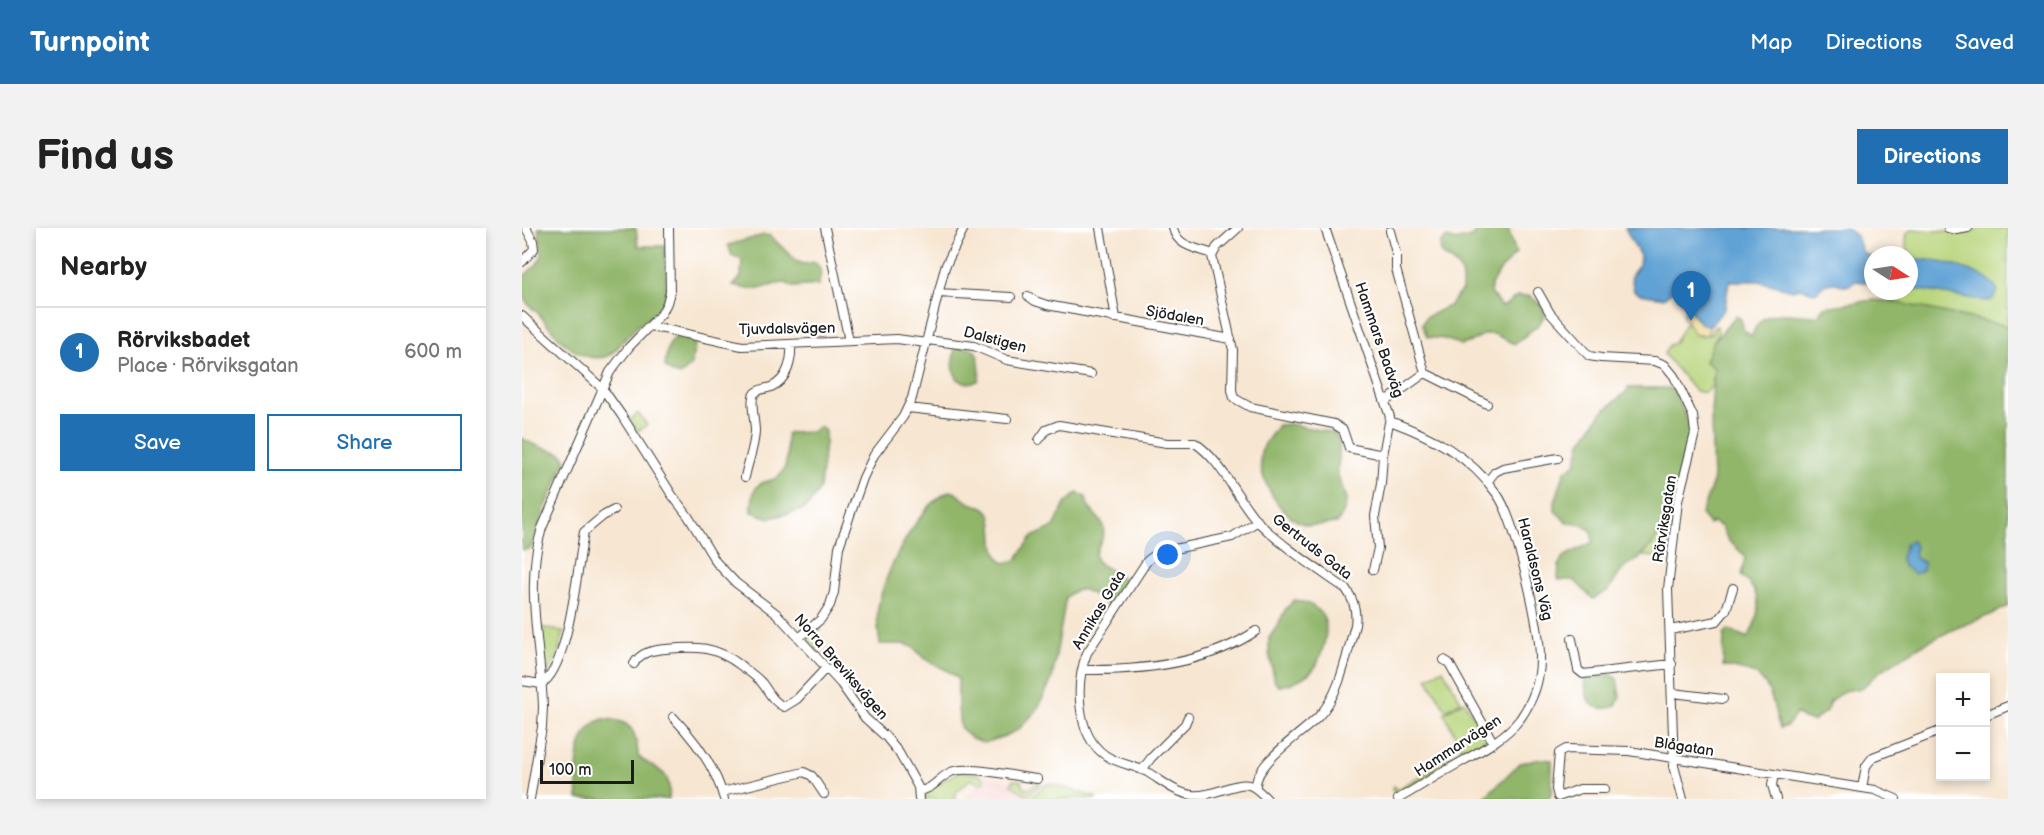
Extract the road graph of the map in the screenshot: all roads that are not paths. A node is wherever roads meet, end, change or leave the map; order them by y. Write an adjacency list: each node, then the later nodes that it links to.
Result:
1 (526, 228): 13 (street)
2 (669, 228): 20 (street)
3 (825, 228): 22 (street)
4 (964, 228): 15 (street)
5 (1100, 228): 19 (street)
6 (1173, 228): 12 (street)
7 (1238, 228): 12 (street)
8 (1325, 228): 28 (street, Hammars Badväg)
9 (1948, 228): 10 (street)
10 (1968, 228)
11 (1390, 231): 25 (street)
12 (1213, 254): 21 (street)
13 (522, 262)
14 (1538, 292): 42 (street, Rörviksgatan)
15 (938, 293): 17 (street); 23 (street)
16 (1028, 296): 19 (street, Sjödalen)
17 (1011, 297)
18 (522, 316): 27 (street, Norra Breviksvägen)
19 (1116, 318): 21 (street, Sjödalen)
20 (650, 326): 24 (street, Tjuvdalsvägen); 27 (street)
21 (1231, 339): 34 (street)
22 (849, 341): 23 (street, Tjuvdalsvägen); 24 (street, Tjuvdalsvägen)
23 (926, 341): 26 (street, Dalstigen); 30 (street)
24 (791, 344): 36 (street)
25 (1425, 373): 28 (street); 29 (street)
26 (1091, 374)
27 (603, 389): 44 (street, Norra Breviksvägen); 52 (street)
28 (1386, 401): 32 (street, Hammars Badväg)
29 (1487, 404)
30 (908, 408): 31 (street); 44 (street)
31 (1007, 419)
32 (1390, 421): 34 (street, Hammars Badväg); 37 (street, Haraldsons Väg)
33 (1039, 440): 39 (street, Gertruds Gata)
34 (1383, 455): 40 (street, Hammars Badväg)
35 (1558, 458): 37 (street)
36 (745, 477)
37 (1487, 482): 56 (street, Haraldsons Väg)
38 (614, 510): 52 (street)
39 (1258, 521): 50 (street, Annikas Gata); 66 (street, Gertruds Gata)
40 (1373, 570)
41 (1733, 588): 42 (street)
42 (1670, 630): 48 (street, Rörviksgatan)
43 (1256, 631): 50 (street)
44 (799, 638): 49 (street, Norra Breviksvägen)
45 (1572, 639): 48 (street)
46 (1444, 660): 61 (street)
47 (634, 664): 49 (street)
48 (1672, 664): 53 (street, Rörviksgatan)
49 (826, 668): 71 (street, Norra Breviksvägen)
50 (1082, 670): 63 (street, Annikas Gata)
51 (522, 681): 52 (street)
52 (541, 684): 72 (street)
53 (1673, 693): 54 (street); 62 (street, Rörviksgatan)
54 (1723, 699)
55 (2008, 706): 57 (street)
56 (1526, 710): 61 (street, Hammarvägen)
57 (1990, 713)
58 (674, 717): 70 (street)
59 (1188, 717): 63 (street)
60 (1936, 733): 67 (street)
61 (1493, 741): 74 (street, Hammarvägen)
62 (1674, 759): 64 (street, Blågatan); 68 (street, Blågatan); 75 (street, Rörviksgatan)
63 (1142, 770): 66 (street, Annikas Gata)
64 (1774, 774): 67 (street, Blågatan); 76 (street)
65 (1037, 779): 71 (street)
66 (1256, 788): 73 (street)
67 (1862, 788): 77 (street, Blågatan)
68 (1605, 789)
69 (824, 794): 70 (street)
70 (723, 795)
71 (919, 795)
72 (530, 799)
73 (1267, 799)
74 (1398, 799)
75 (1683, 799)
76 (1776, 799)
77 (1896, 799)

